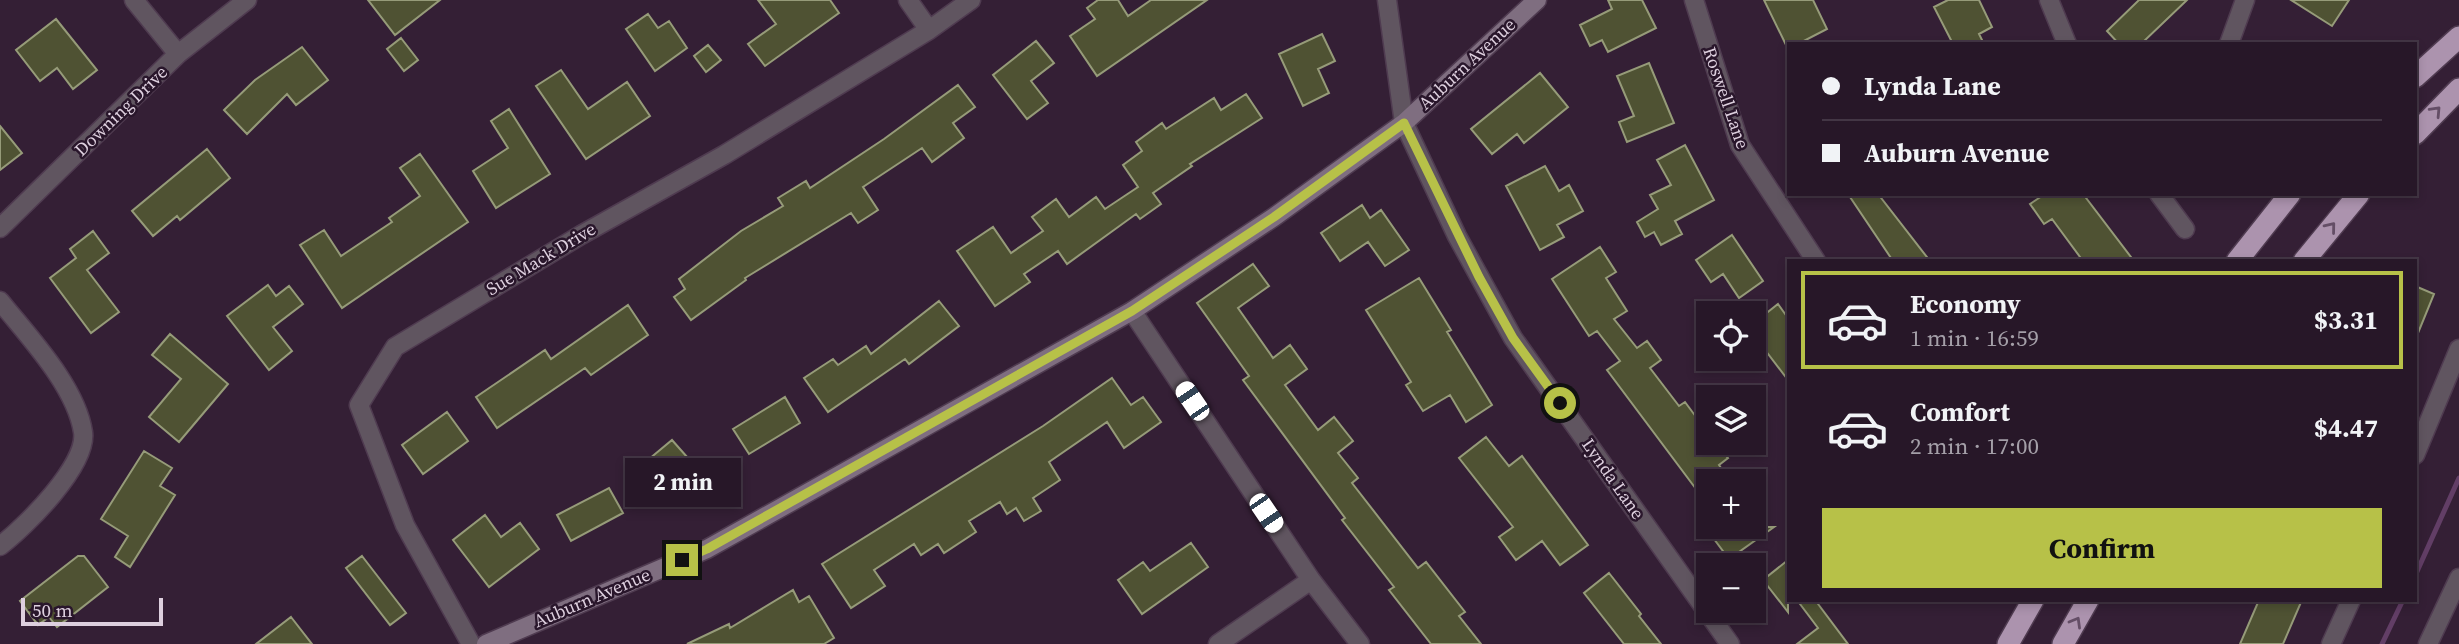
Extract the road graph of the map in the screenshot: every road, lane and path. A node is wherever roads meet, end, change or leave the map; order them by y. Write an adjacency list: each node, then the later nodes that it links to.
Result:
1 (134, 0): 14 (street)
2 (247, 0): 14 (street, Downing Drive)
3 (908, 0): 10 (street)
4 (971, 0): 10 (street, Sue Mack Drive)
5 (1387, 0): 17 (street, Lynda Lane)
6 (1537, 0): 17 (street, Auburn Avenue)
7 (1694, 0): 24 (street, Roswell Lane)
8 (2049, 0): 12 (street)
9 (2245, 0): 13 (street)
10 (929, 30): 37 (street, Sue Mack Drive)
11 (2459, 37): 15 (highway)
12 (2066, 42)
13 (2230, 42)
14 (178, 54): 22 (street, Downing Drive)
15 (2417, 75)
16 (2459, 89): 18 (highway, one-way to 16)
17 (1404, 123): 28 (street, Auburn Avenue); 41 (street, Lynda Lane)
18 (2417, 132)
19 (2160, 196): 23 (street)
20 (2288, 196): 25 (highway)
21 (2357, 196): 26 (highway, one-way to 21)
22 (0, 228)
23 (2185, 229)
24 (1815, 259)
25 (2240, 259)
26 (2306, 259)
27 (0, 301): 31 (street)
28 (1132, 311): 33 (street); 38 (street, Auburn Avenue)
29 (2459, 349): 30 (street)
30 (2417, 450)
31 (0, 545)
32 (2459, 578): 45 (street)
33 (1311, 580): 39 (street); 40 (street)
34 (2032, 602): 42 (highway)
35 (2087, 602): 43 (highway, one-way to 35)
36 (2350, 602): 44 (street)
37 (471, 644)
38 (486, 644)
39 (1218, 644)
40 (1360, 644)
41 (1730, 644)
42 (2008, 644)
43 (2063, 644)
44 (2332, 644)
45 (2428, 644)

